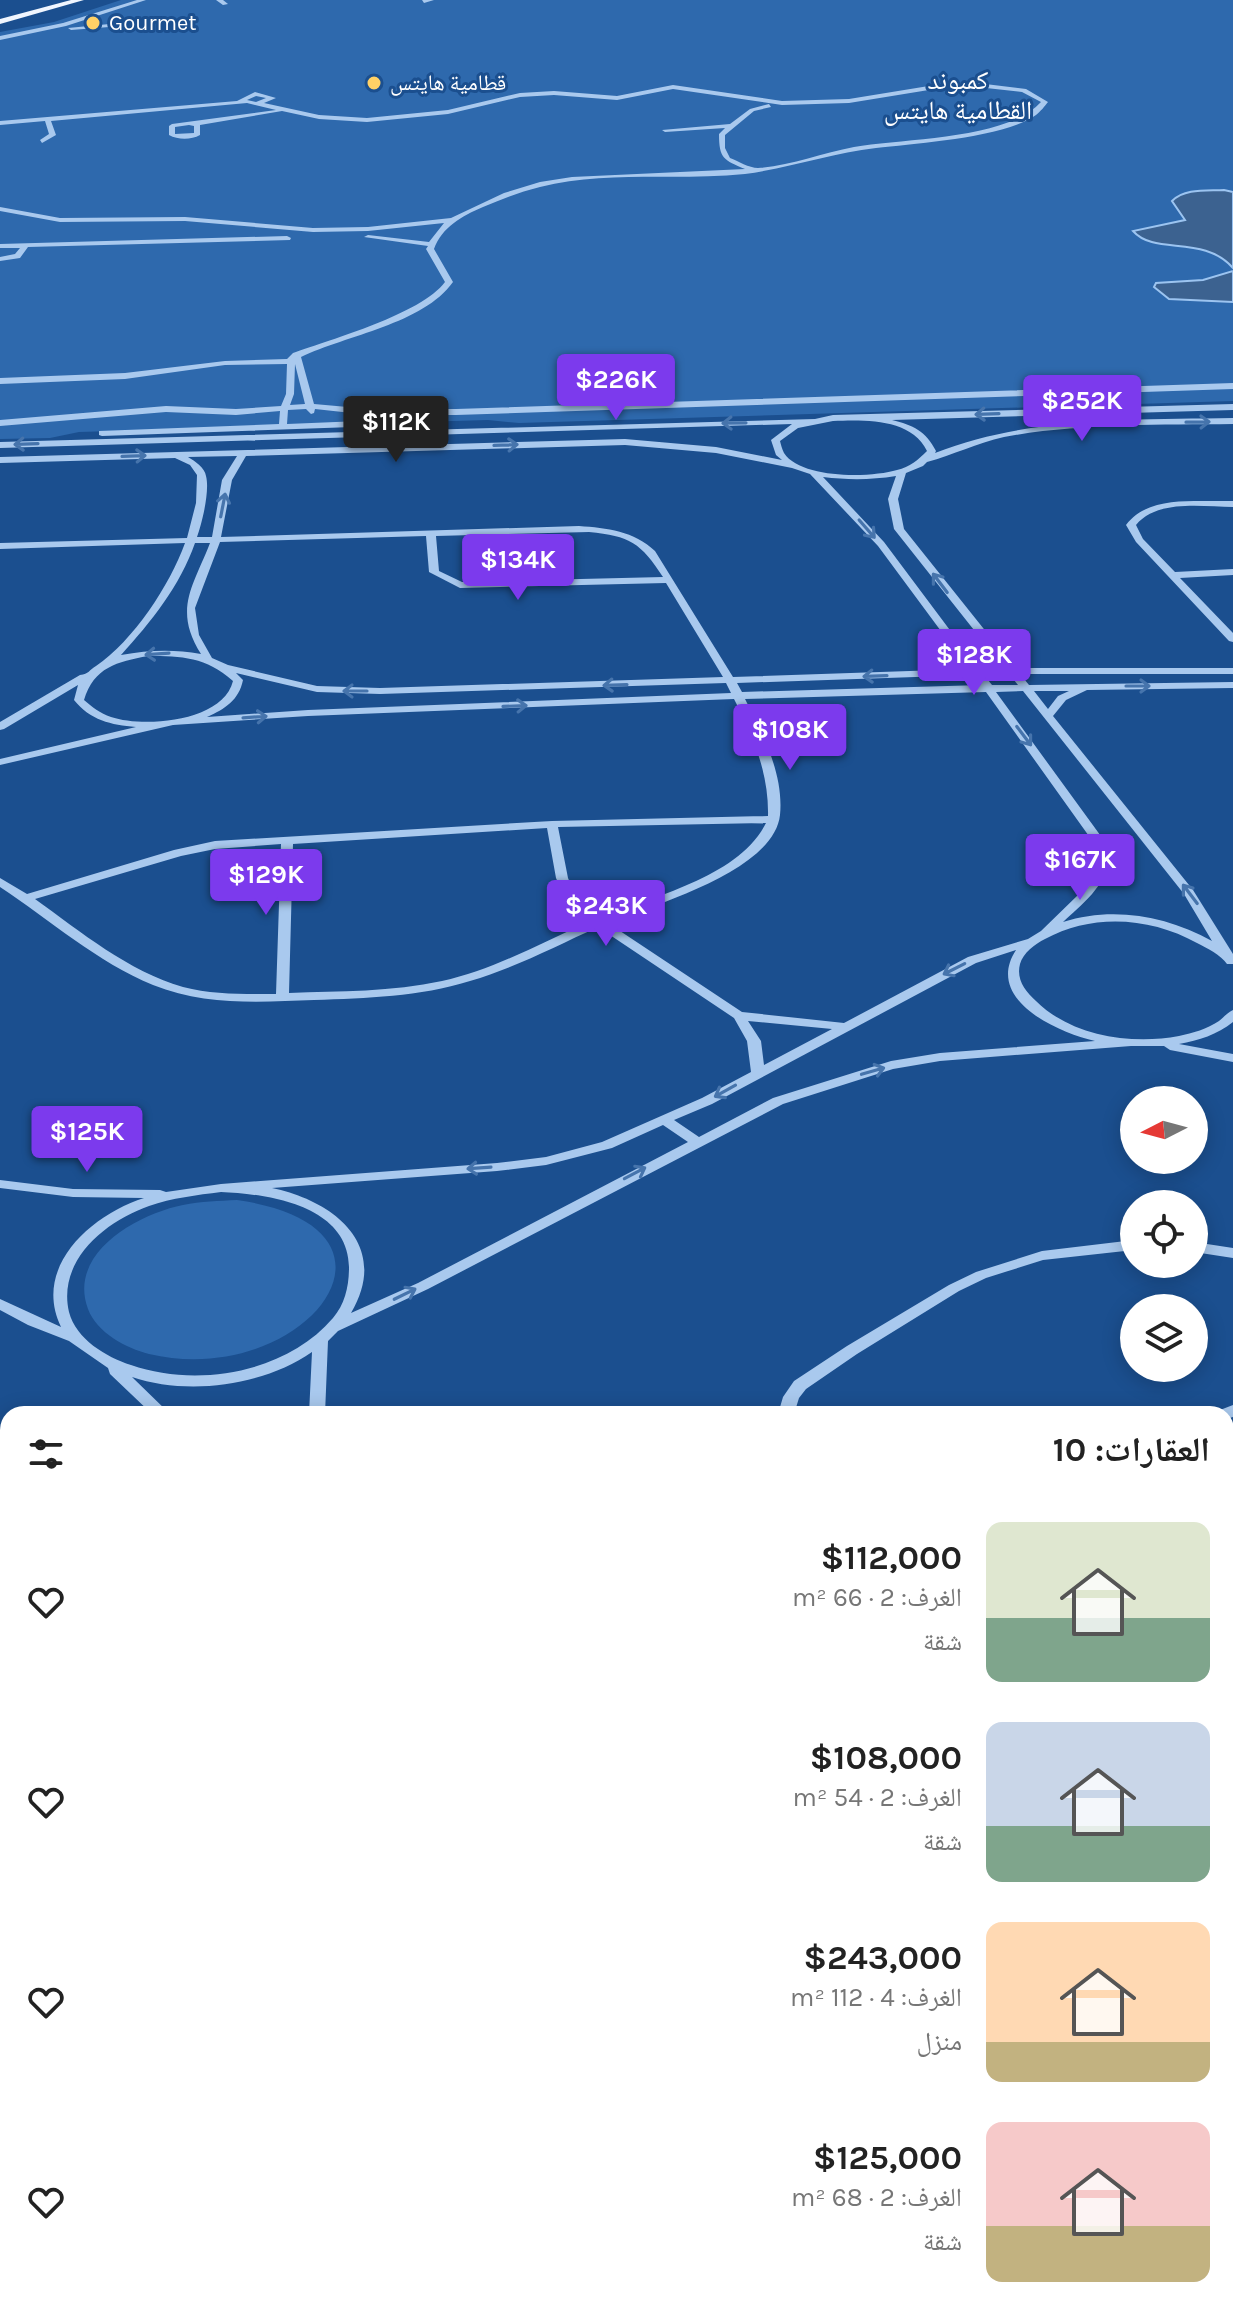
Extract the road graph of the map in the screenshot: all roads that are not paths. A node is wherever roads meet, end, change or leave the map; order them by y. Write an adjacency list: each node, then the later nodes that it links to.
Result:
1 (42, 0): 6 (main road)
2 (80, 0): 7 (main road)
3 (143, 0): 9 (street)
4 (431, 0): 5 (street)
5 (424, 1)
6 (0, 13)
7 (0, 22)
8 (120, 25): 9 (street)
9 (55, 28): 10 (street)
10 (0, 38)
11 (273, 98): 12 (street); 14 (street); 16 (street)
12 (244, 99): 14 (street); 18 (street); 19 (street)
13 (753, 100): 15 (street); 16 (street); 17 (street)
14 (258, 103): 16 (street)
15 (782, 103): 17 (street); 27 (street)
16 (287, 109): 20 (street)
17 (752, 110): 21 (street)
18 (48, 121): 19 (street); 25 (street)
19 (0, 122)
20 (194, 124)
21 (728, 126): 22 (street); 24 (street)
22 (704, 128): 23 (street); 24 (street)
23 (665, 130)
24 (722, 134): 26 (street)
25 (42, 141)
26 (727, 159): 27 (street); 28 (street)
27 (754, 170): 28 (street)
28 (716, 173): 31 (street)
29 (0, 209): 30 (street)
30 (29, 217): 32 (street); 33 (street)
31 (453, 220): 33 (street); 35 (street)
32 (10, 221)
33 (254, 227): 34 (street)
34 (246, 239): 35 (street); 37 (street)
35 (431, 244): 39 (street)
36 (0, 246): 37 (street)
37 (25, 246): 38 (street)
38 (0, 259)
39 (295, 359): 40 (street); 42 (street); 44 (street)
40 (0, 381)
41 (1233, 386): 42 (street)
42 (311, 406): 44 (street); 50 (street)
43 (1233, 407): 45 (street, one-way to 45)
44 (284, 408): 48 (street); 49 (street)
45 (856, 418): 46 (street); 56 (street)
46 (812, 421): 51 (street, one-way to 51); 58 (street)
47 (1233, 421): 56 (street, one-way to 47)
48 (0, 423)
49 (283, 425): 50 (street); 52 (street)
50 (312, 425): 51 (street)
51 (533, 428): 52 (street)
52 (56, 443): 53 (street, one-way to 53)
53 (0, 445)
54 (244, 452): 55 (street); 58 (street, one-way to 58); 64 (street, one-way to 54)
55 (174, 455): 57 (street, one-way to 55); 63 (street)
56 (928, 459): 60 (street)
57 (0, 460)
58 (792, 465): 59 (street)
59 (813, 472): 60 (street); 75 (street, one-way to 75)
60 (902, 472): 73 (street, one-way to 60)
61 (1233, 504): 67 (street)
62 (431, 534): 64 (street); 68 (street); 68 (street)
63 (192, 540): 64 (street); 65 (street); 71 (street)
64 (216, 540): 70 (street)
65 (0, 546)
66 (1233, 572): 67 (street)
67 (1173, 575): 69 (street)
68 (669, 580): 77 (street)
69 (1233, 639)
70 (208, 657): 71 (street, one-way to 71); 72 (street)
71 (107, 664): 76 (street)
72 (230, 668): 77 (street, one-way to 72); 84 (street)
73 (1015, 671): 74 (street); 75 (street); 79 (street)
74 (1233, 671)
75 (978, 673): 77 (street, one-way to 77); 81 (street)
76 (88, 675): 85 (street); 86 (street)
77 (731, 682): 82 (street)
78 (1233, 685): 80 (street, one-way to 78)
79 (1027, 686): 80 (street); 81 (street); 83 (street)
80 (1088, 686): 83 (street)
81 (988, 687): 82 (street); 94 (street, one-way to 94)
82 (738, 698): 84 (street, one-way to 82); 88 (street)
83 (1049, 714): 96 (street, one-way to 83)
84 (177, 723): 85 (street)
85 (157, 725): 87 (street)
86 (0, 727)
87 (0, 762)
88 (773, 819): 89 (street); 93 (street)
89 (552, 824): 90 (street); 93 (street)
90 (287, 839): 92 (street); 97 (street)
91 (0, 882): 92 (street)
92 (26, 898): 97 (street)
93 (599, 922): 97 (street); 99 (street)
94 (1047, 930): 95 (street); 96 (street)
95 (1027, 942): 100 (street, one-way to 100); 101 (street)
96 (1232, 962)
97 (282, 997)
98 (1233, 1014): 102 (street)
99 (739, 1016): 100 (street); 104 (street)
100 (843, 1026): 104 (street)
101 (1131, 1042): 102 (street); 106 (street, one-way to 101)
102 (1154, 1043): 103 (street)
103 (1233, 1058)
104 (758, 1073): 105 (street, one-way to 105)
105 (666, 1121): 106 (street); 108 (street, one-way to 108)
106 (696, 1141): 114 (street, one-way to 106)
107 (0, 1184): 109 (street)
108 (221, 1188): 109 (street); 114 (street)
109 (172, 1194): 115 (street)
110 (1120, 1247): 120 (street)
111 (1208, 1249): 112 (street)
112 (1233, 1253)
113 (0, 1304): 115 (street)
114 (334, 1327): 116 (street)
115 (73, 1337): 117 (street)
116 (320, 1339): 117 (street); 119 (street)
117 (105, 1362): 118 (street)
118 (153, 1406)
119 (317, 1406)
120 (788, 1406)

